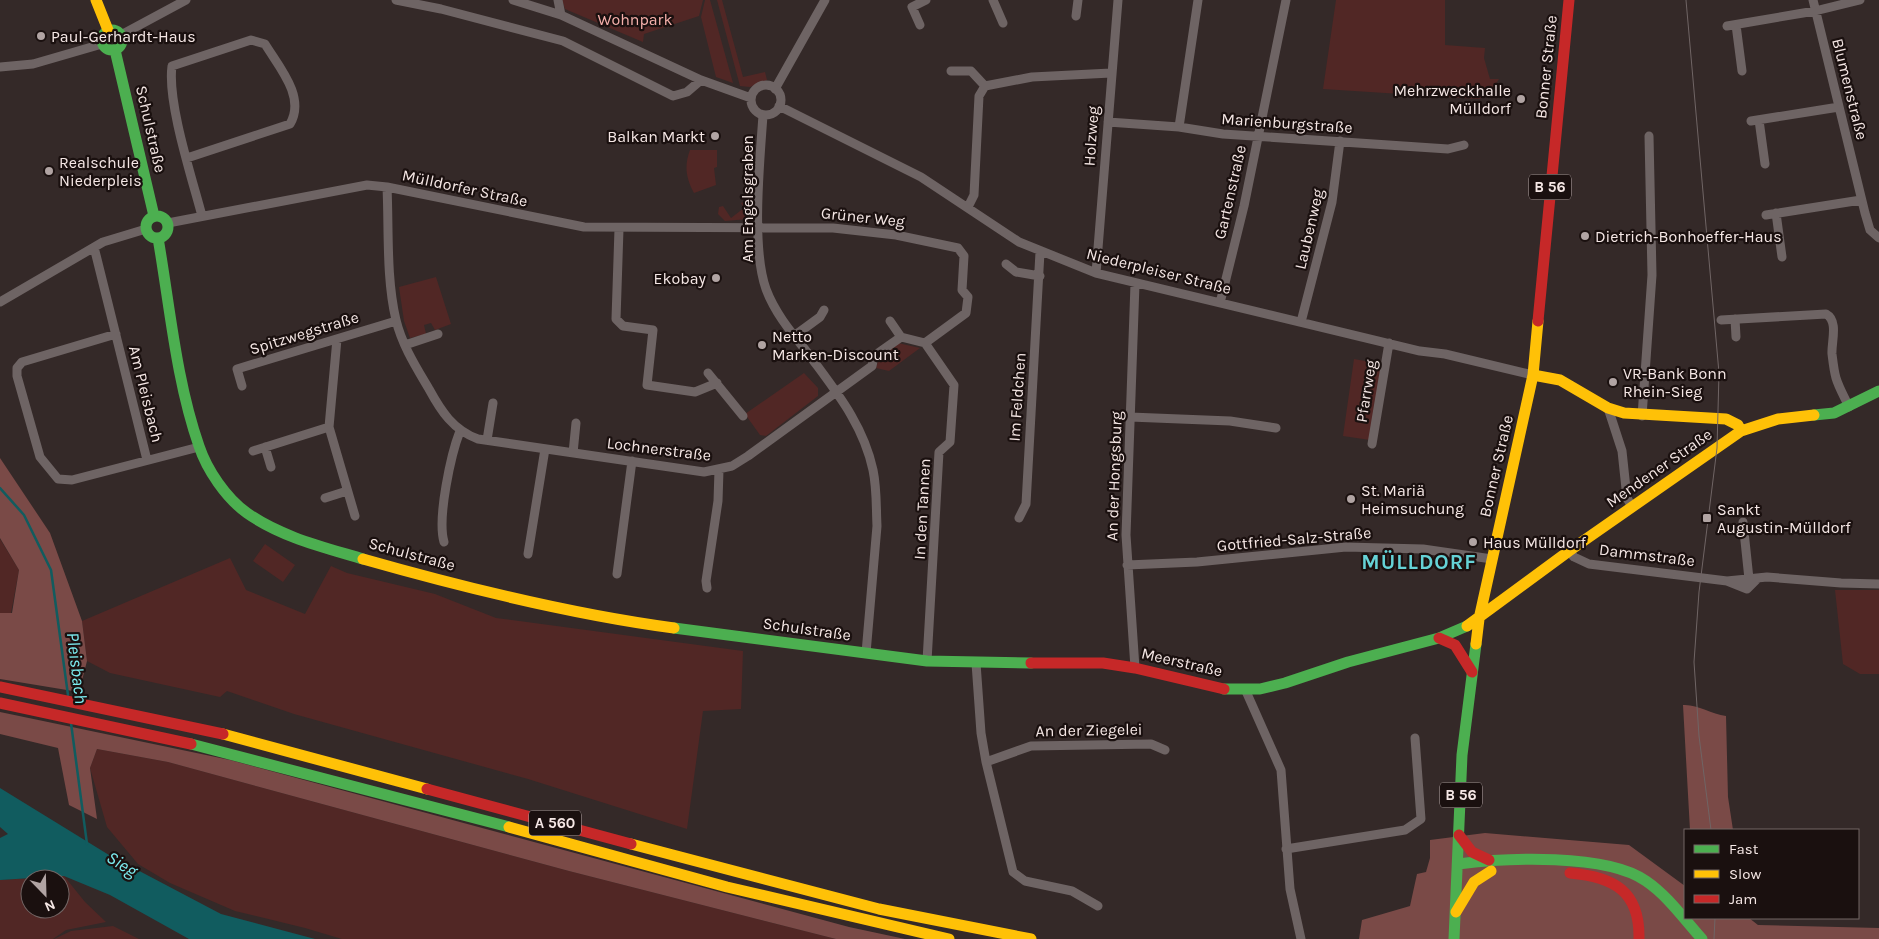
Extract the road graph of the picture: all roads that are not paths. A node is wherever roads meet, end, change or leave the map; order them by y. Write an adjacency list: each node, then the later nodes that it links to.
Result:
1 (96, 0): 21 (main road)
2 (186, 0): 22 (street)
3 (396, 0): 29 (street)
4 (513, 0): 17 (street)
5 (558, 0): 17 (street)
6 (825, 0): 31 (street)
7 (925, 0): 20 (street)
8 (993, 0): 19 (street)
9 (1078, 0): 18 (street)
10 (1118, 0): 28 (street, Holzweg)
11 (1198, 0): 37 (street)
12 (1286, 0): 38 (street, Gartenstraße)
13 (1569, 0): 82 (main road, Bonner Straße / B 56)
14 (1813, 0): 16 (street, Blumenstraße)
15 (1860, 0): 16 (street)
16 (1815, 11): 27 (street); 34 (street, Blumenstraße)
17 (561, 15): 29 (street)
18 (1076, 16)
19 (1003, 23)
20 (920, 25)
21 (108, 30): 22 (main road); 23 (main road)
22 (121, 35): 24 (main road)
23 (102, 44): 24 (main road); 25 (street)
24 (115, 50): 49 (main road, Schulstraße)
25 (0, 67)
26 (951, 70): 30 (street)
27 (1742, 71)
28 (1111, 73): 30 (street); 36 (street, Holzweg)
29 (701, 80): 32 (street)
30 (985, 86): 46 (street)
31 (774, 89): 32 (street); 33 (street)
32 (751, 98): 35 (street)
33 (779, 106): 35 (street); 46 (street, Niederpleiser Straße)
34 (1839, 107): 43 (street); 45 (street, Blumenstraße)
35 (763, 115): 52 (street, Am Engelsgraben)
36 (1108, 122): 37 (street, Marienburgstraße); 61 (street, Holzweg)
37 (1179, 127): 38 (street, Marienburgstraße)
38 (1259, 136): 40 (street, Marienburgstraße); 65 (street, Gartenstraße)
39 (1649, 136): 91 (street)
40 (1340, 141): 41 (street, Marienburgstraße); 71 (street, Laubenweg)
41 (1464, 145)
42 (187, 158): 42 (street); 50 (street)
43 (1765, 164)
44 (387, 187): 50 (street, Mülldorfer Straße); 54 (street, Mülldorfer Straße); 68 (street, Lochnerstraße)
45 (1861, 200): 47 (street); 56 (street, Blumenstraße)
46 (968, 207): 58 (street, Niederpleiser Straße)
47 (1776, 213): 48 (street); 59 (street)
48 (1766, 215)
49 (154, 216): 51 (main road); 53 (main road)
50 (202, 216): 51 (street, Mülldorfer Straße)
51 (168, 223): 55 (main road)
52 (758, 226): 54 (street, Mülldorfer Straße); 74 (street, Am Engelsgraben); 79 (street, Grüner Weg)
53 (146, 229): 55 (main road); 57 (street)
54 (619, 229): 83 (street)
55 (158, 238): 100 (main road, Schulstraße)
56 (1879, 238)
57 (94, 247): 64 (street); 72 (street, Am Pleisbach)
58 (1040, 252): 61 (street, Niederpleiser Straße); 62 (street, Im Feldchen)
59 (1782, 257)
60 (1006, 264): 62 (street)
61 (1096, 274): 63 (street, Niederpleiser Straße)
62 (1040, 276): 113 (street, Im Feldchen)
63 (1135, 284): 65 (street, Niederpleiser Straße); 92 (street, An der Hongsburg)
64 (0, 302)
65 (1220, 303): 71 (street, Niederpleiser Straße)
66 (824, 310): 74 (street)
67 (1735, 319): 69 (street); 76 (street); 88 (street)
68 (396, 320): 77 (street, Spitzwegstraße); 80 (street, Lochnerstraße)
69 (1721, 320)
70 (890, 321): 75 (street)
71 (1302, 322): 78 (street, Niederpleiser Straße)
72 (116, 334): 105 (street, Am Pleisbach); 105 (street, Am Pleisbach)
73 (438, 334): 80 (street)
74 (794, 336): 85 (street, Am Engelsgraben)
75 (901, 337): 79 (street); 85 (street)
76 (1736, 337)
77 (337, 339): 84 (street, Spitzwegstraße); 94 (street)
78 (1389, 342): 82 (street, Niederpleiser Straße); 99 (street, Pfarrweg)
79 (925, 343): 127 (street, In den Tannen)
80 (405, 345): 96 (street, Lochnerstraße)
81 (708, 373): 83 (street)
82 (1533, 375): 89 (main road); 118 (main road, Bonner Straße / B 56)
83 (717, 384): 90 (street)
84 (242, 386)
85 (837, 390): 108 (street, Lochnerstraße); 126 (street, Am Engelsgraben)
86 (1879, 391): 88 (main road, Mendener Straße)
87 (493, 403): 98 (street)
88 (1849, 407): 97 (main road, Mendener Straße)
89 (1608, 408): 91 (main road); 111 (street)
90 (743, 416)
91 (1642, 416): 97 (main road)
92 (1130, 417): 95 (street); 119 (street, An der Hongsburg)
93 (576, 423): 104 (street)
94 (329, 426): 101 (street); 109 (street)
95 (1276, 428)
96 (460, 431): 98 (street, Lochnerstraße); 115 (street)
97 (1741, 431): 111 (main road, Mendener Straße)
98 (487, 440): 102 (street, Lochnerstraße)
99 (1372, 444)
100 (199, 447): 105 (street, Am Pleisbach); 126 (main road, Schulstraße)
101 (265, 447): 103 (street); 107 (street)
102 (545, 449): 104 (street, Lochnerstraße); 117 (street)
103 (253, 450)
104 (573, 454): 106 (street, Lochnerstraße)
105 (147, 460)
106 (632, 461): 108 (street, Lochnerstraße); 120 (street)
107 (271, 467)
108 (719, 470): 123 (street)
109 (347, 491): 110 (street); 112 (street)
110 (325, 498)
111 (1632, 507): 116 (main road, Mendener Straße)
112 (355, 516)
113 (1019, 518)
114 (1743, 522): 121 (street)
115 (444, 542)
116 (1569, 550): 121 (street, Dammstraße); 124 (main road, Mendener Straße)
117 (528, 554)
118 (1492, 559): 119 (street, Gottfried-Salz-Straße); 124 (main road, Bonner Straße / B 56)
119 (1128, 565): 129 (street, An der Hongsburg)
120 (617, 574)
121 (1752, 582): 122 (street, Dammstraße)
122 (1879, 584)
123 (708, 588)
124 (1479, 619): 125 (main road, Meerstraße); 130 (main road, Bonner Straße / B 56)
125 (1438, 638): 130 (main road); 132 (main road, Meerstraße)
126 (866, 653): 127 (main road, Meerstraße)
127 (927, 661): 128 (main road, Meerstraße)
128 (976, 663): 129 (main road, Meerstraße); 136 (street)
129 (1135, 668): 132 (main road, Meerstraße)
130 (1472, 672): 137 (main road, Bonner Straße / B 56)
131 (0, 687): 148 (main road, A 560)
132 (1245, 689): 138 (street)
133 (0, 703): 147 (main road, A 560)
134 (1415, 738): 138 (street)
135 (1165, 750): 136 (street, An der Ziegelei)
136 (986, 762): 143 (street)
137 (1459, 835): 139 (main road, Bonner Straße / B 56); 140 (main road)
138 (1286, 849): 149 (street)
139 (1458, 864): 140 (main road); 144 (main road, Bonner Straße / B 56)
140 (1490, 865): 141 (main road); 144 (main road); 146 (main road)
141 (1520, 872)
142 (1558, 873): 151 (main road)
143 (1098, 906)
144 (1456, 912): 150 (main road, Bonner Straße / B 56)
145 (1684, 919): 152 (main road)
146 (1684, 919)
147 (949, 939)
148 (1031, 939)
149 (1301, 939)
150 (1454, 939)
151 (1639, 939)
152 (1702, 939)

